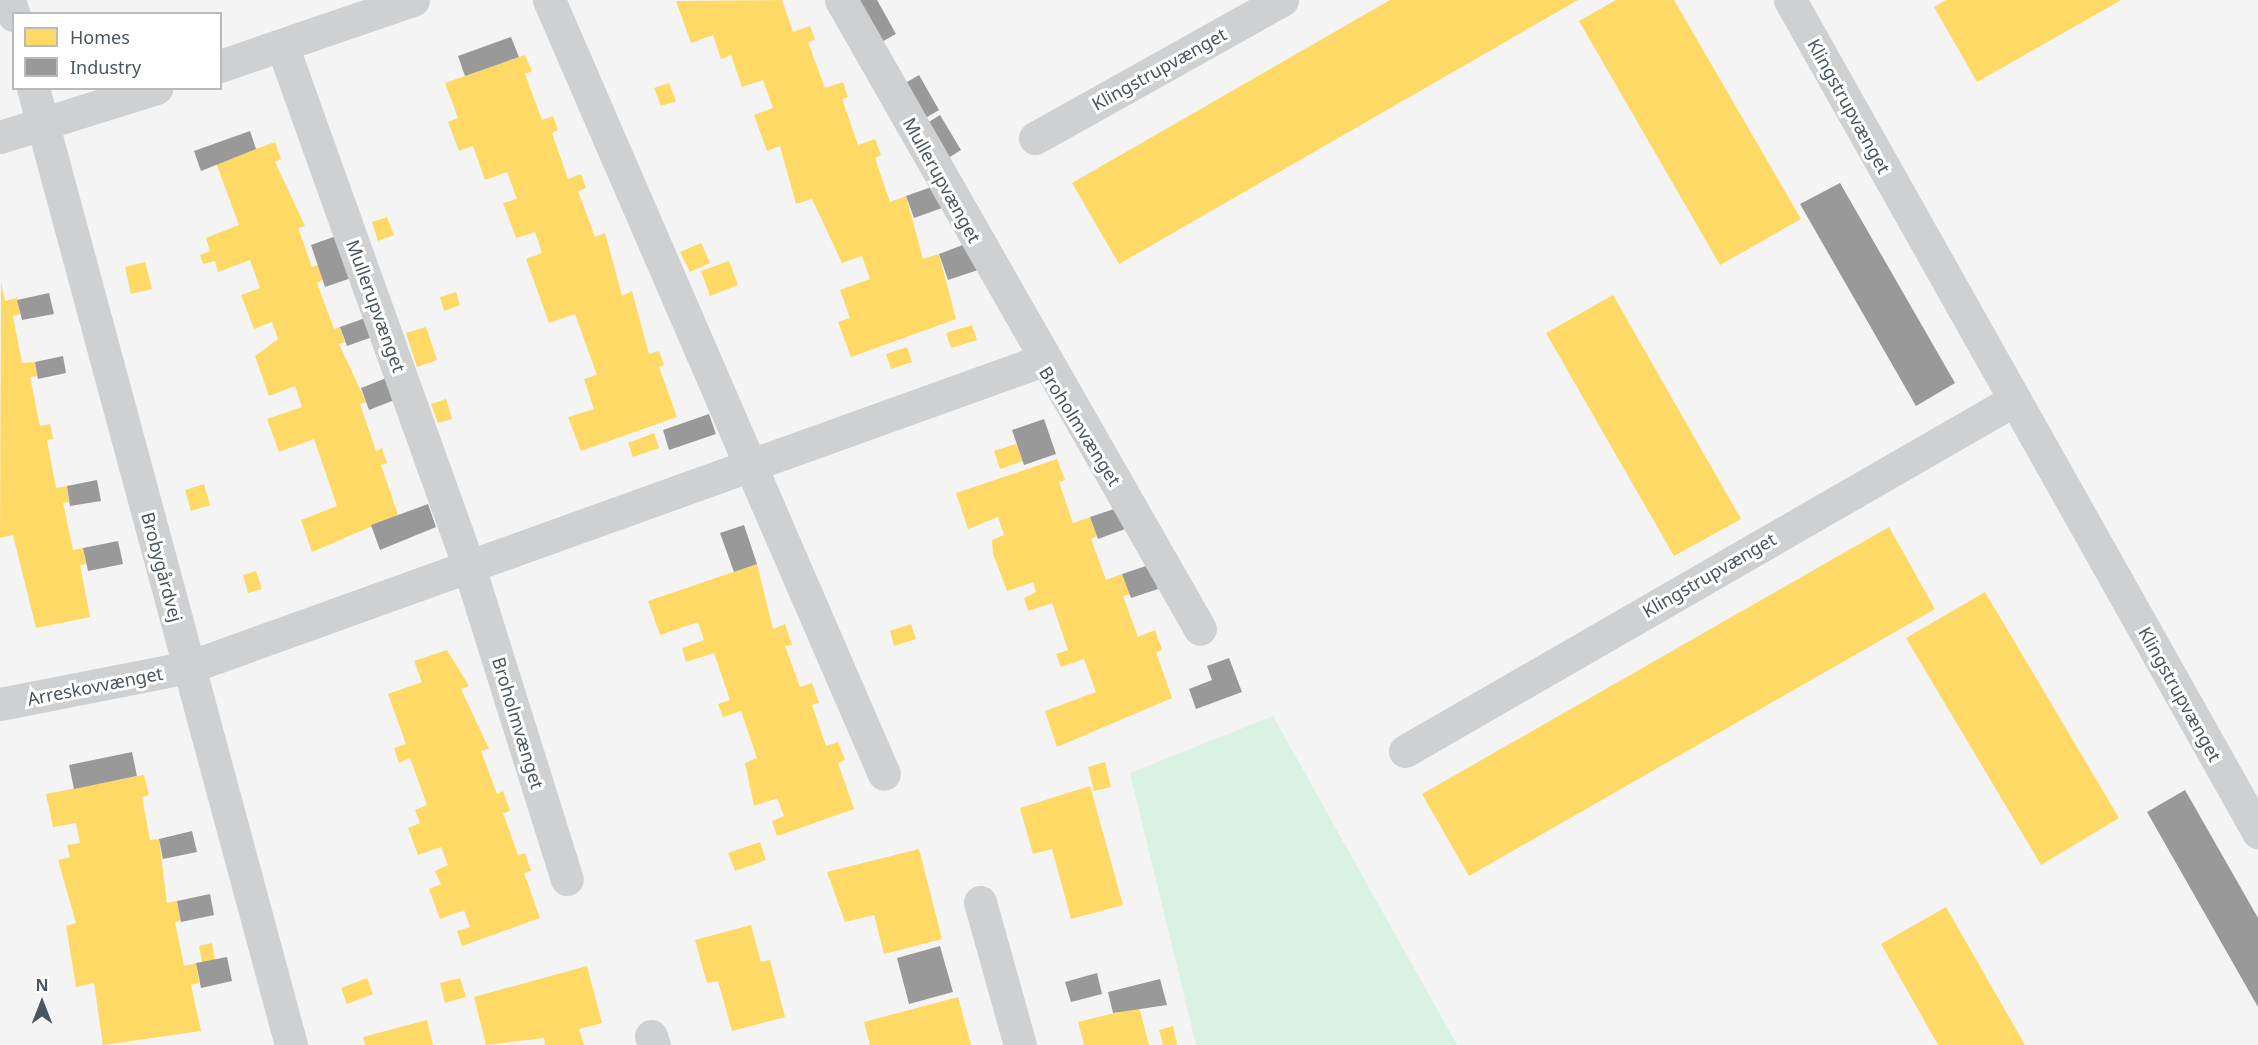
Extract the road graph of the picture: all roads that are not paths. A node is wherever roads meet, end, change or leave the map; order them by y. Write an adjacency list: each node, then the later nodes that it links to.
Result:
1 (549, 0): 15 (street)
2 (841, 0): 13 (street, Mullerupvænget)
3 (1282, 0): 12 (street, Klingstrupvænget)
4 (1790, 0): 14 (street, Klingstrupvænget)
5 (409, 1): 6 (street)
6 (282, 45): 7 (street); 16 (street, Mullerupvænget)
7 (222, 65)
8 (34, 90): 10 (street, Brobygårdvej)
9 (150, 90): 10 (street)
10 (44, 128): 11 (street); 18 (street, Brobygårdvej)
11 (0, 137)
12 (1035, 138)
13 (1043, 360): 15 (street, Broholmvænget); 17 (street, Broholmvænget)
14 (2014, 400): 20 (street, Klingstrupvænget); 22 (street, Klingstrupvænget)
15 (754, 464): 16 (street, Broholmvænget); 21 (street)
16 (469, 567): 18 (street, Broholmvænget); 23 (street, Broholmvænget)
17 (1200, 629)
18 (189, 667): 19 (street, Arreskovvænget); 25 (street, Brobygårdvej)
19 (0, 704)
20 (1405, 751)
21 (884, 774)
22 (2258, 832)
23 (567, 879)
24 (980, 902): 26 (street)
25 (291, 1045)
26 (1020, 1045)

